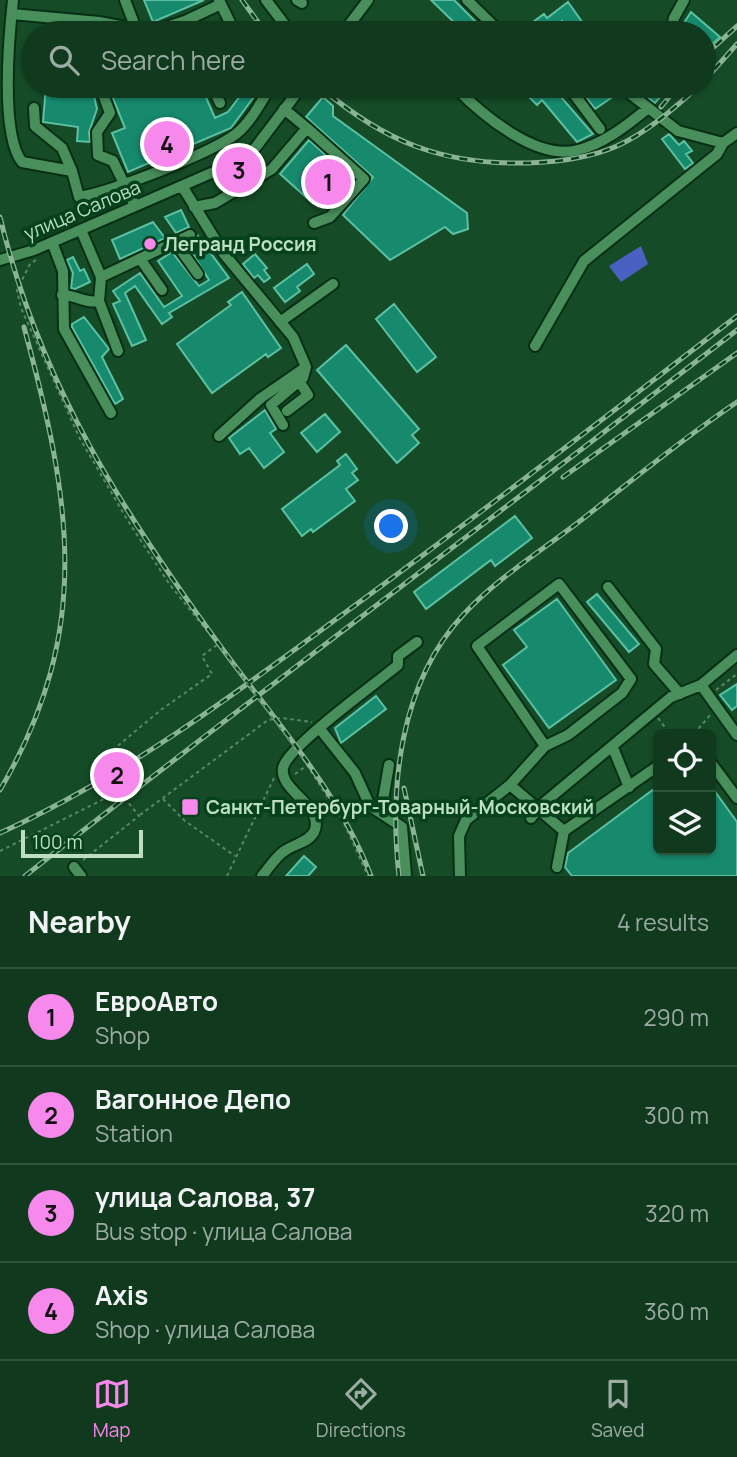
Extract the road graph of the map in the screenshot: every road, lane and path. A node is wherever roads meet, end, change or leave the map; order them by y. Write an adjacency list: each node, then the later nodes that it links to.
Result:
1 (13, 0): 8 (street)
2 (125, 0): 10 (street)
3 (266, 0): 13 (street)
4 (368, 0): 14 (street)
5 (467, 0): 15 (street)
6 (684, 0): 16 (street)
7 (220, 2): 11 (street); 12 (street)
8 (12, 15): 9 (street); 32 (street)
9 (52, 21)
10 (133, 21)
11 (185, 21)
12 (229, 21)
13 (282, 21)
14 (352, 21)
15 (489, 21)
16 (673, 21)
17 (104, 98): 33 (street)
18 (218, 98): 24 (street)
19 (264, 98): 33 (street)
20 (467, 98): 27 (street)
21 (577, 98): 29 (street)
22 (635, 98): 27 (street)
23 (292, 99): 26 (street, улица Салова)
24 (220, 103)
25 (33, 108): 32 (street)
26 (284, 109): 28 (street); 34 (street, улица Салова)
27 (647, 109): 31 (street)
28 (307, 128): 36 (street); 37 (street)
29 (600, 129)
30 (737, 133): 31 (street)
31 (723, 144): 52 (street)
32 (72, 171): 33 (street)
33 (126, 184): 35 (street)
34 (183, 186): 35 (street, улица Салова); 36 (street)
35 (135, 206): 38 (street, улица Салова)
36 (194, 207): 51 (street)
37 (314, 223)
38 (81, 230): 40 (street, улица Салова); 46 (street)
39 (190, 235): 41 (street)
40 (52, 242): 43 (street, улица Салова); 49 (street)
41 (175, 242): 44 (street); 45 (street)
42 (45, 256): 62 (path)
43 (0, 260)
44 (141, 260): 46 (street); 48 (street)
45 (198, 274)
46 (101, 276): 50 (street)
47 (333, 284): 51 (street)
48 (162, 290)
49 (62, 295): 50 (street); 57 (street)
50 (99, 301): 53 (street)
51 (280, 322): 54 (street)
52 (535, 345)
53 (118, 351)
54 (306, 367): 55 (street); 59 (street)
55 (299, 381): 56 (street); 58 (street)
56 (287, 411)
57 (111, 413)
58 (283, 425)
59 (219, 436)
60 (608, 587): 66 (street)
61 (417, 642): 69 (street)
62 (217, 645): 77 (path, bridge); 83 (path)
63 (737, 655): 65 (street)
64 (737, 674): 67 (path)
65 (701, 685): 66 (street); 67 (street)
66 (680, 694): 68 (street)
67 (715, 705): 72 (path); 73 (street)
68 (653, 712): 71 (path); 75 (street)
69 (335, 717): 70 (street); 85 (path)
70 (320, 729): 80 (street); 87 (street)
71 (666, 729)
72 (698, 729)
73 (737, 735)
74 (545, 746): 74 (street); 81 (street)
75 (613, 748): 82 (street); 86 (street)
76 (389, 765): 87 (street)
77 (306, 766): 80 (path); 97 (path)
78 (653, 769): 82 (street)
79 (716, 770): 84 (street)
80 (287, 773): 92 (path); 96 (street)
81 (510, 785): 86 (street); 99 (street)
82 (629, 787): 90 (street)
83 (119, 791): 88 (path); 91 (path)
84 (737, 798)
85 (162, 799): 88 (path); 92 (path)
86 (539, 807): 89 (street); 90 (street)
87 (381, 813): 98 (street)
88 (139, 816): 94 (path)
89 (531, 818)
90 (564, 831): 93 (street)
91 (0, 851)
92 (235, 856): 95 (path)
93 (557, 867)
94 (77, 872)
95 (227, 876)
96 (262, 876)
97 (368, 876)
98 (406, 876)
99 (460, 876)

